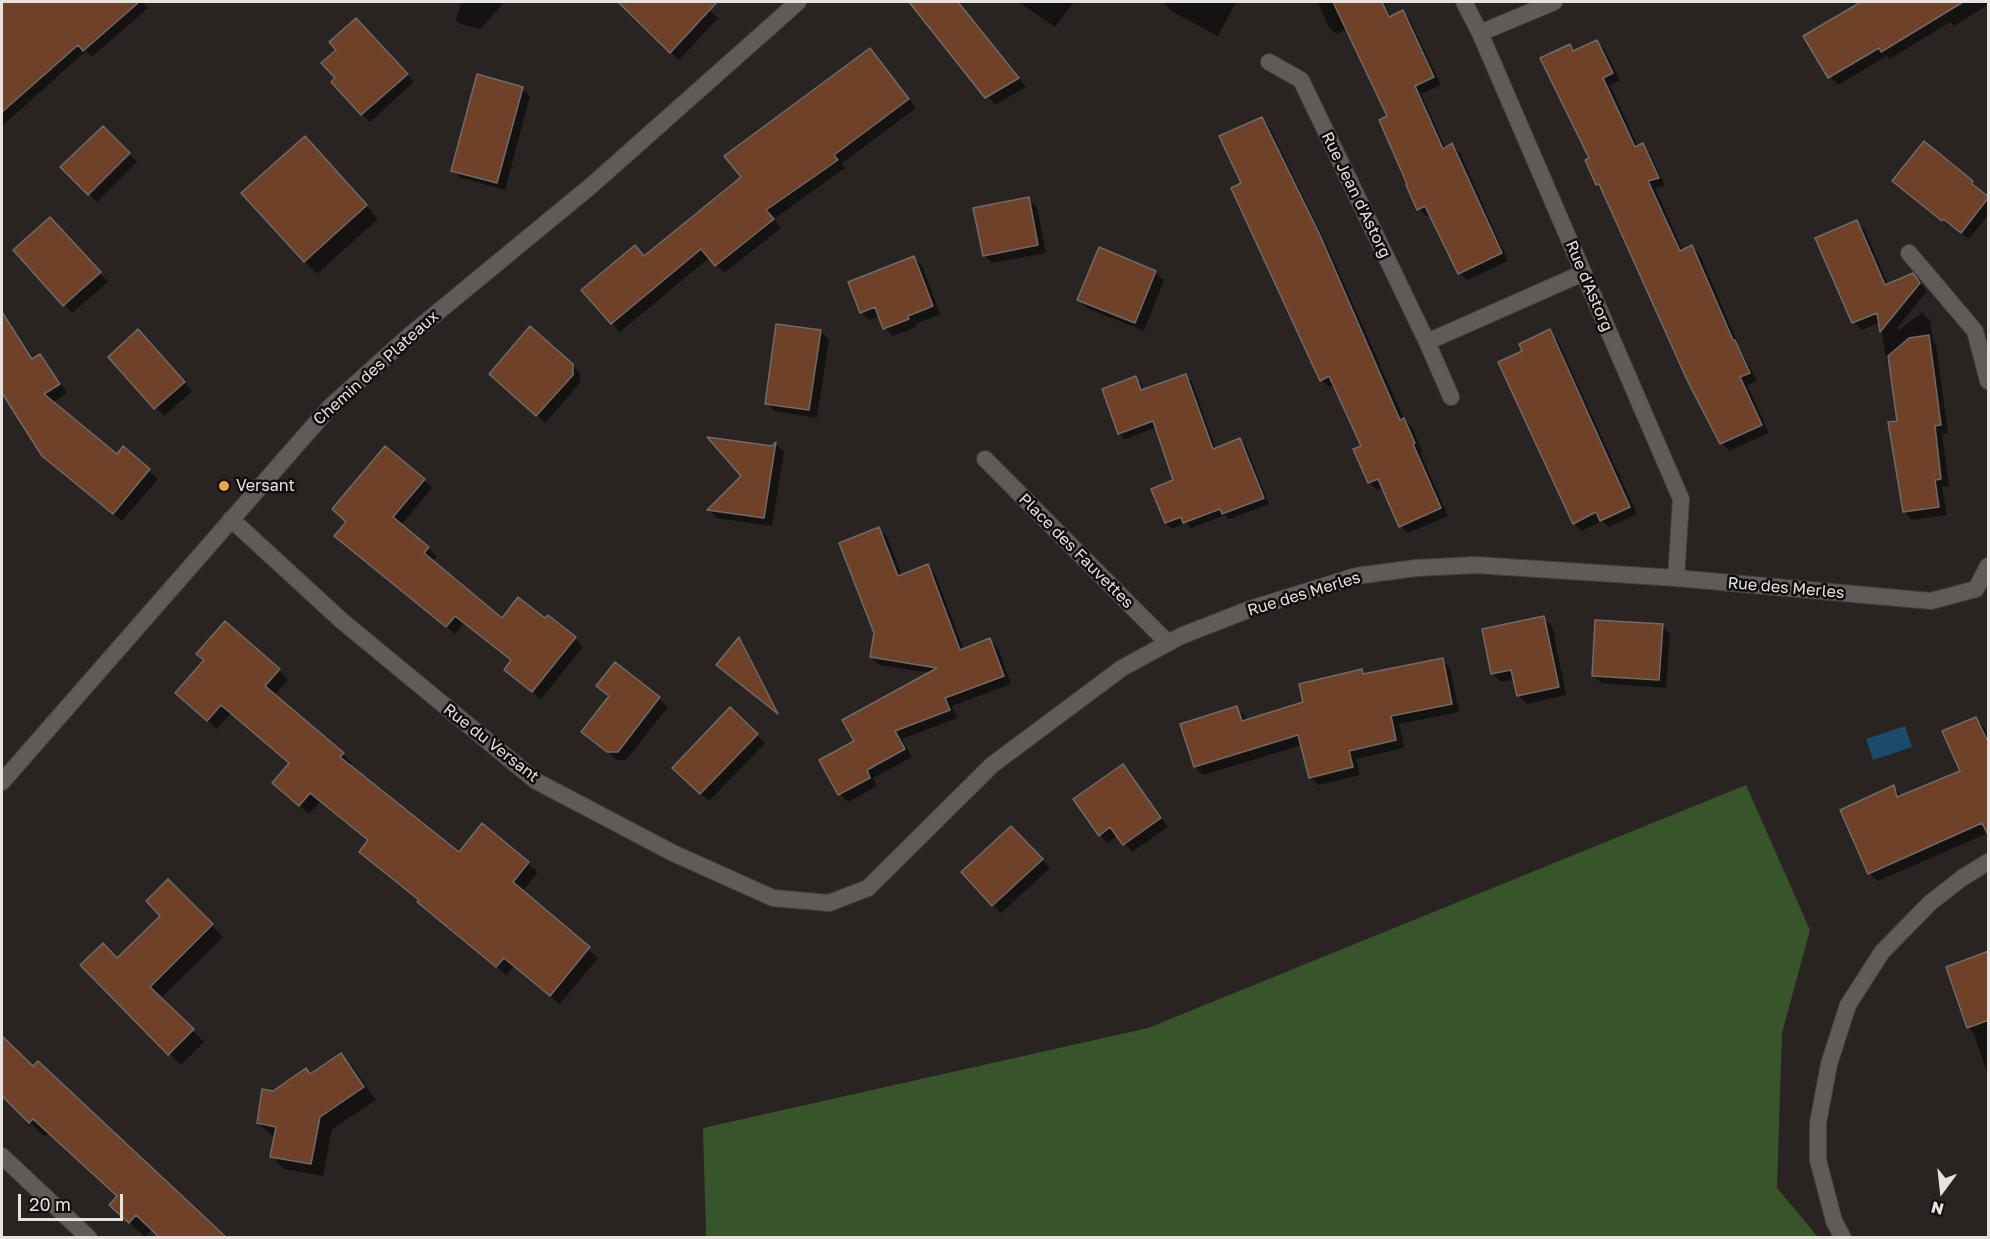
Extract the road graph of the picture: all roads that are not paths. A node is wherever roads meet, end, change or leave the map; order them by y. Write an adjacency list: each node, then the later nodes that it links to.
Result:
1 (1464, 2): 4 (street, Rue d'Astorg)
2 (1554, 2): 4 (street)
3 (792, 3): 12 (street, Chemin des Plateaux)
4 (1479, 33): 7 (street, Rue d'Astorg)
5 (1269, 62): 8 (street, Rue Jean d'Astorg)
6 (1909, 253): 9 (street)
7 (1583, 273): 8 (street); 14 (street, Rue d'Astorg)
8 (1427, 342): 10 (street, Rue Jean d'Astorg)
9 (1989, 381)
10 (1451, 397)
11 (985, 459): 15 (street, Place des Fauvettes)
12 (231, 519): 16 (street, Chemin des Plateaux); 18 (street, Rue du Versant)
13 (1989, 566): 14 (street, Rue des Merles)
14 (1676, 578): 15 (street, Rue des Merles)
15 (1168, 643): 18 (street, Rue des Merles)
16 (2, 782)
17 (1989, 862): 21 (street)
18 (829, 903)
19 (2, 1156): 20 (street)
20 (89, 1238)
21 (1844, 1238)

